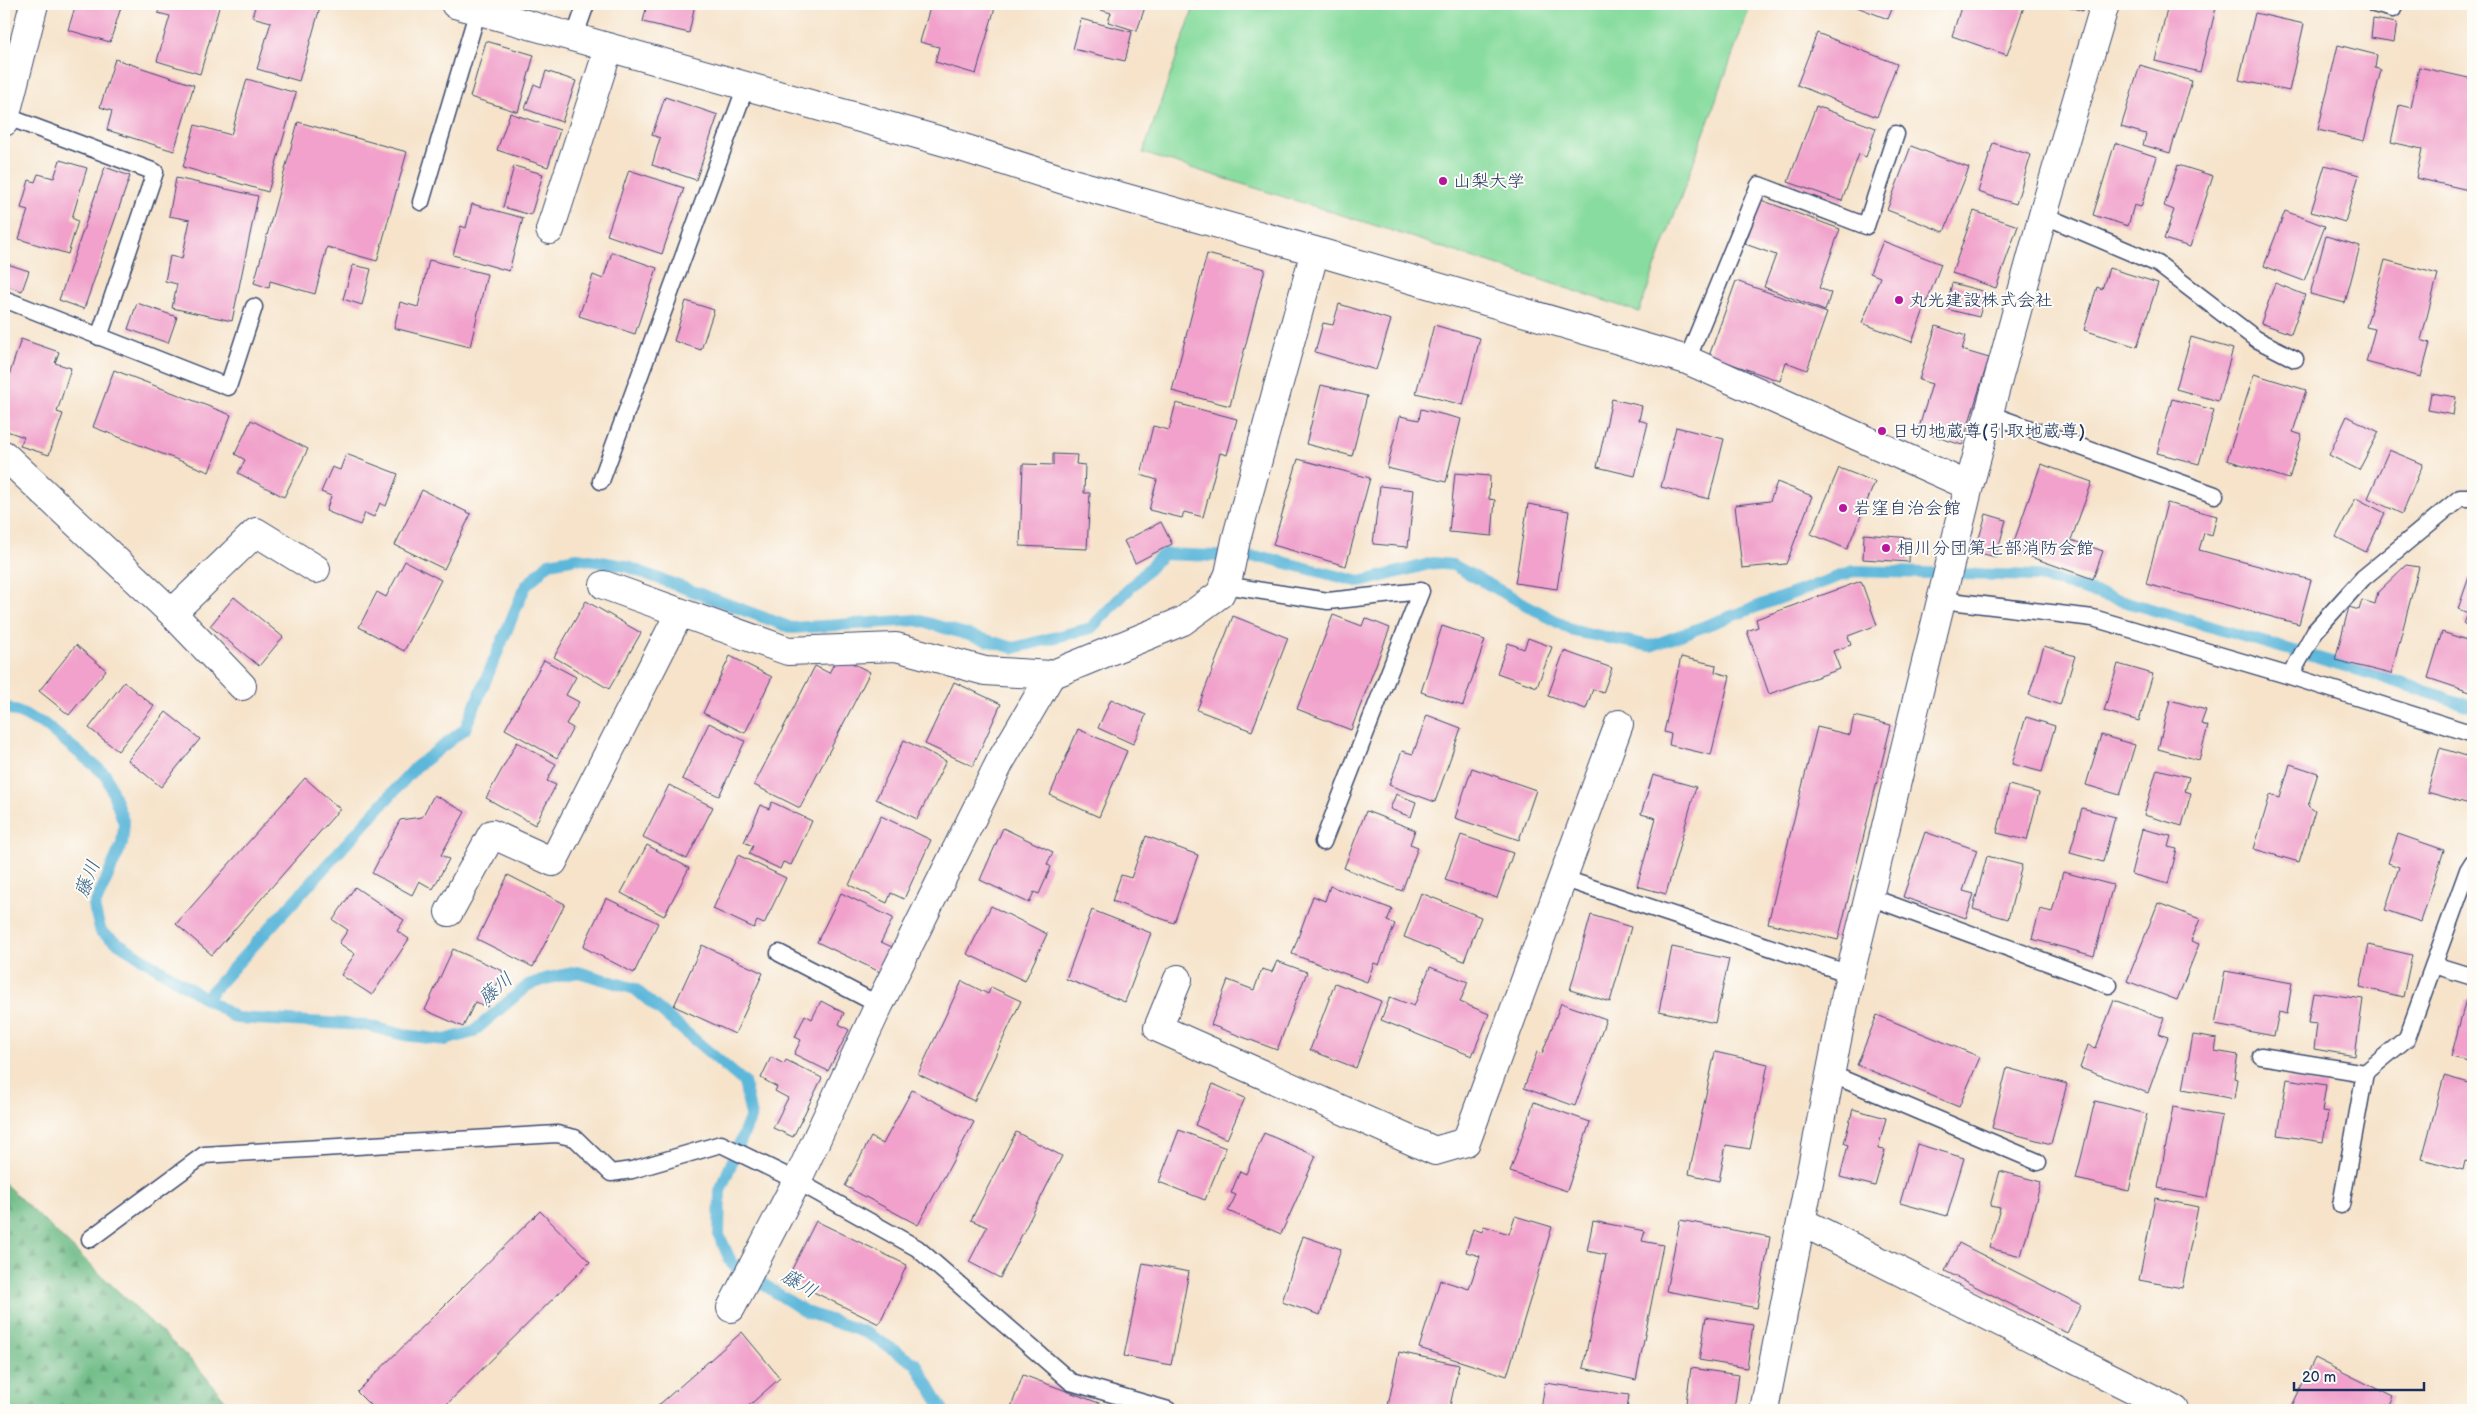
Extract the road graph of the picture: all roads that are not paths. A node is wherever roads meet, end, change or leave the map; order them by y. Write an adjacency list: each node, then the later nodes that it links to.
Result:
1 (34, 4): 10 (street)
2 (586, 4): 7 (lane)
3 (2106, 4): 13 (street)
4 (2374, 4): 6 (lane)
5 (466, 7): 7 (street); 12 (lane)
6 (2393, 9)
7 (574, 38): 8 (street)
8 (609, 47): 9 (street); 14 (street)
9 (746, 86): 15 (street); 23 (lane)
10 (4, 119): 18 (lane)
11 (1896, 134): 20 (lane)
12 (421, 202)
13 (2043, 215): 19 (lane); 21 (street)
14 (550, 230)
15 (1315, 250): 20 (street); 28 (street)
16 (4, 299): 18 (lane)
17 (254, 307): 18 (lane)
18 (99, 337)
19 (2295, 359)
20 (1687, 360): 24 (street)
21 (1989, 414): 24 (street); 25 (lane)
22 (4, 455): 32 (street)
23 (602, 482)
24 (1969, 486): 29 (street)
25 (2214, 495)
26 (2473, 498): 34 (lane)
27 (316, 569): 32 (street)
28 (1227, 580): 33 (street); 38 (lane)
29 (1946, 583): 34 (lane); 41 (street)
30 (604, 585): 31 (street)
31 (680, 612): 33 (street); 42 (street)
32 (172, 613): 35 (street)
33 (1051, 675): 49 (street)
34 (2291, 675): 37 (lane)
35 (242, 686)
36 (1619, 724): 40 (street)
37 (2473, 734)
38 (1323, 842)
39 (2473, 862): 44 (lane)
40 (1562, 878): 45 (lane); 47 (street)
41 (1870, 897): 45 (street); 48 (lane)
42 (449, 912)
43 (779, 953): 49 (lane)
44 (2434, 965): 46 (lane); 51 (lane)
45 (1850, 974): 52 (street)
46 (2473, 977)
47 (1178, 979)
48 (2108, 984)
49 (879, 1005): 54 (street)
50 (2261, 1056): 51 (lane)
51 (2365, 1073): 55 (lane)
52 (1831, 1074): 53 (lane); 56 (street)
53 (2038, 1162)
54 (797, 1181): 57 (lane); 58 (street); 59 (lane)
55 (2341, 1206)
56 (1802, 1222): 60 (street); 61 (street)
57 (90, 1240)
58 (734, 1301)
59 (1168, 1410)
60 (1764, 1410)
61 (2175, 1410)

